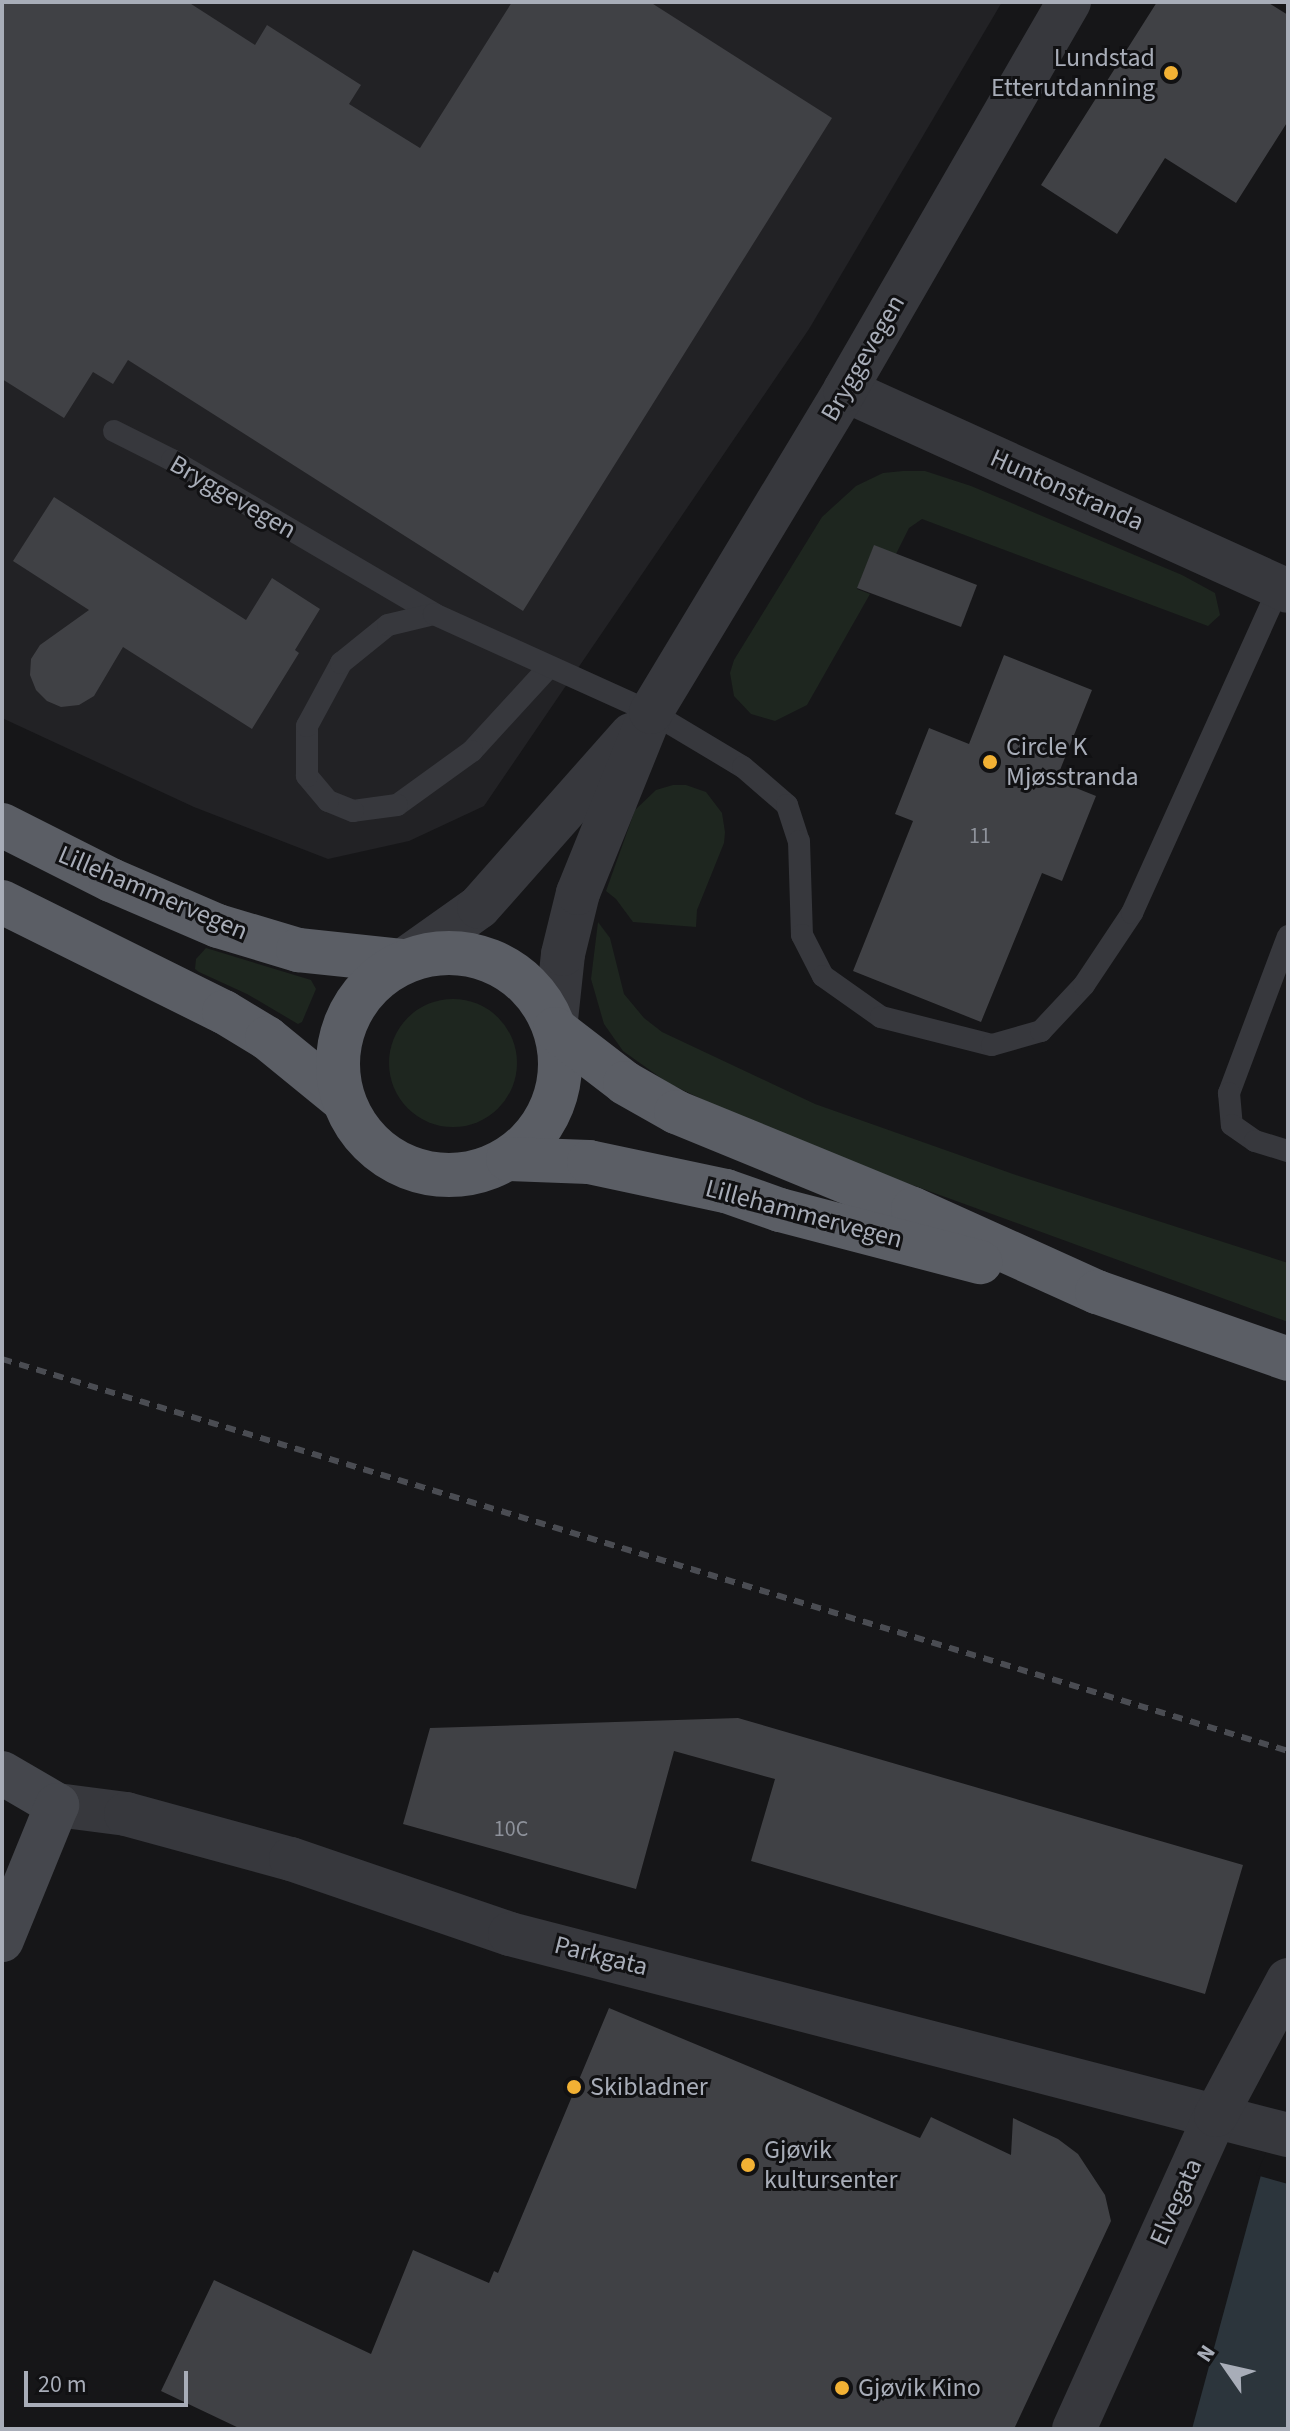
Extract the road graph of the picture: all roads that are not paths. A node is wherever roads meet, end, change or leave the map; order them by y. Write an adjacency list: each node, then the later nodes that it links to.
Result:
1 (1069, 2): 2 (street, Bryggevegen)
2 (845, 390): 4 (street, Huntonstranda); 7 (street, Bryggevegen)
3 (114, 431): 5 (lane, Bryggevegen)
4 (1284, 589): 7 (lane, Bryggevegen)
5 (434, 614): 6 (lane, Bryggevegen); 6 (lane)
6 (549, 667): 7 (lane, Bryggevegen)
7 (651, 712): 11 (street, Bryggevegen); 12 (street, Bryggevegen)
8 (2, 825): 11 (highway, Lillehammervegen)
9 (2, 902): 13 (highway)
10 (1288, 936): 14 (lane)
11 (403, 961): 12 (highway); 13 (highway)
12 (555, 1029): 15 (highway); 16 (highway, Lillehammervegen)
13 (343, 1100): 15 (highway)
14 (1288, 1151)
15 (508, 1159): 16 (highway, Lillehammervegen)
16 (1097, 1292): 17 (highway, Lillehammervegen)
17 (1288, 1359)
18 (2, 1773): 19 (main road)
19 (57, 1805): 20 (main road); 22 (street, Parkgata)
20 (2, 1940)
21 (1288, 1980): 22 (street, Elvegata)
22 (1216, 2115): 23 (street, Parkgata); 24 (street, Elvegata)
23 (1288, 2135)
24 (1074, 2429)

